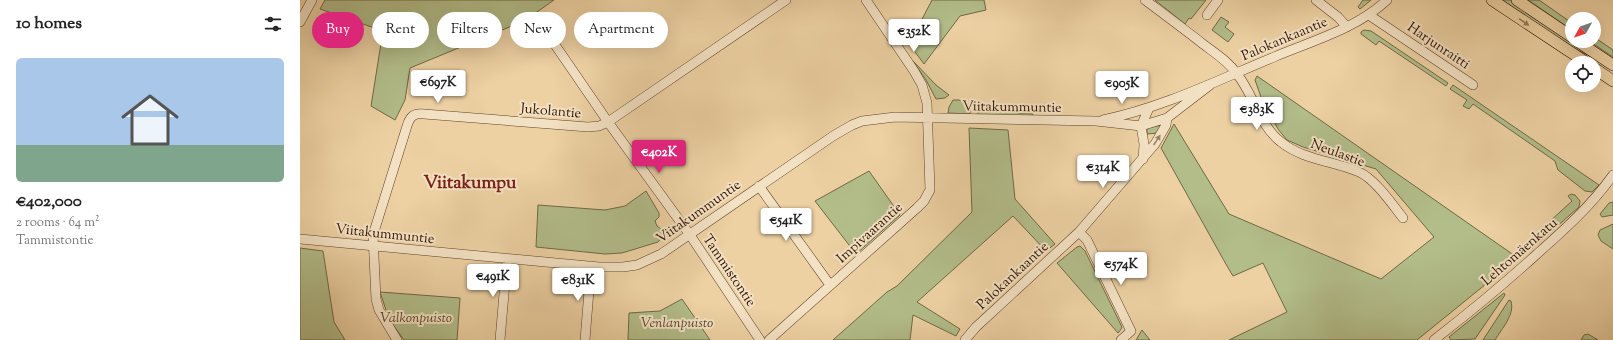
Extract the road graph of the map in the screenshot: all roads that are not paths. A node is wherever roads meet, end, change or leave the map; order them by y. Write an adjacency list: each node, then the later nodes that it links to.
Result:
1 (312, 0): 12 (street)
2 (786, 0): 28 (street, Jukolantie)
3 (866, 0): 25 (street, Impivaarantie)
4 (1145, 0): 20 (street, Neulastie)
5 (1218, 0): 10 (street)
6 (1316, 0): 13 (street)
7 (1387, 0): 11 (street, Palokankaantie)
8 (1492, 0): 17 (main road, one-way to 17)
9 (1518, 0): 14 (main road)
10 (1207, 15)
11 (1369, 15): 13 (street, Palokankaantie); 22 (street, Harjunraitti)
12 (300, 22)
13 (1348, 27): 20 (street, Palokankaantie)
14 (1565, 32)
15 (557, 48): 28 (street, Tammistontie)
16 (1588, 48): 18 (main road)
17 (1576, 56)
18 (1613, 65)
19 (1601, 72): 21 (main road)
20 (1237, 73): 23 (street, Palokankaantie); 33 (street, Neulastie)
21 (1613, 80)
22 (1473, 85)
23 (1210, 86): 24 (street, Palokankaantie); 26 (street, Palokankaantie)
24 (1151, 108): 26 (street); 27 (street, Viitakummuntie); 29 (street)
25 (927, 118): 27 (street, Viitakummuntie); 32 (street, Viitakummuntie); 40 (street, Impivaarantie)
26 (1167, 118): 29 (street, Viitakummuntie); 30 (street, Palokankaantie, one-way to 26)
27 (1096, 121): 29 (street, Viitakummuntie)
28 (608, 122): 35 (street, Tammistontie); 37 (street, Jukolantie)
29 (1142, 126): 30 (street)
30 (1143, 159): 34 (street, Palokankaantie)
31 (1613, 175): 48 (street, Lehtomäenkatu)
32 (759, 186): 35 (street, Viitakummuntie); 40 (street)
33 (1403, 218)
34 (1080, 232): 46 (street, Palokankaantie); 47 (street)
35 (690, 235): 39 (street, Viitakummuntie); 44 (street, Tammistontie)
36 (300, 239): 37 (street, Viitakummuntie)
37 (373, 247): 38 (street, Viitakummuntie); 41 (street)
38 (507, 259): 39 (street, Viitakummuntie); 42 (street)
39 (591, 266): 43 (street)
40 (830, 285): 45 (street, Impivaarantie)
41 (398, 340)
42 (500, 340)
43 (585, 340)
44 (760, 340)
45 (769, 340)
46 (965, 340)
47 (1121, 340)
48 (1434, 340)

